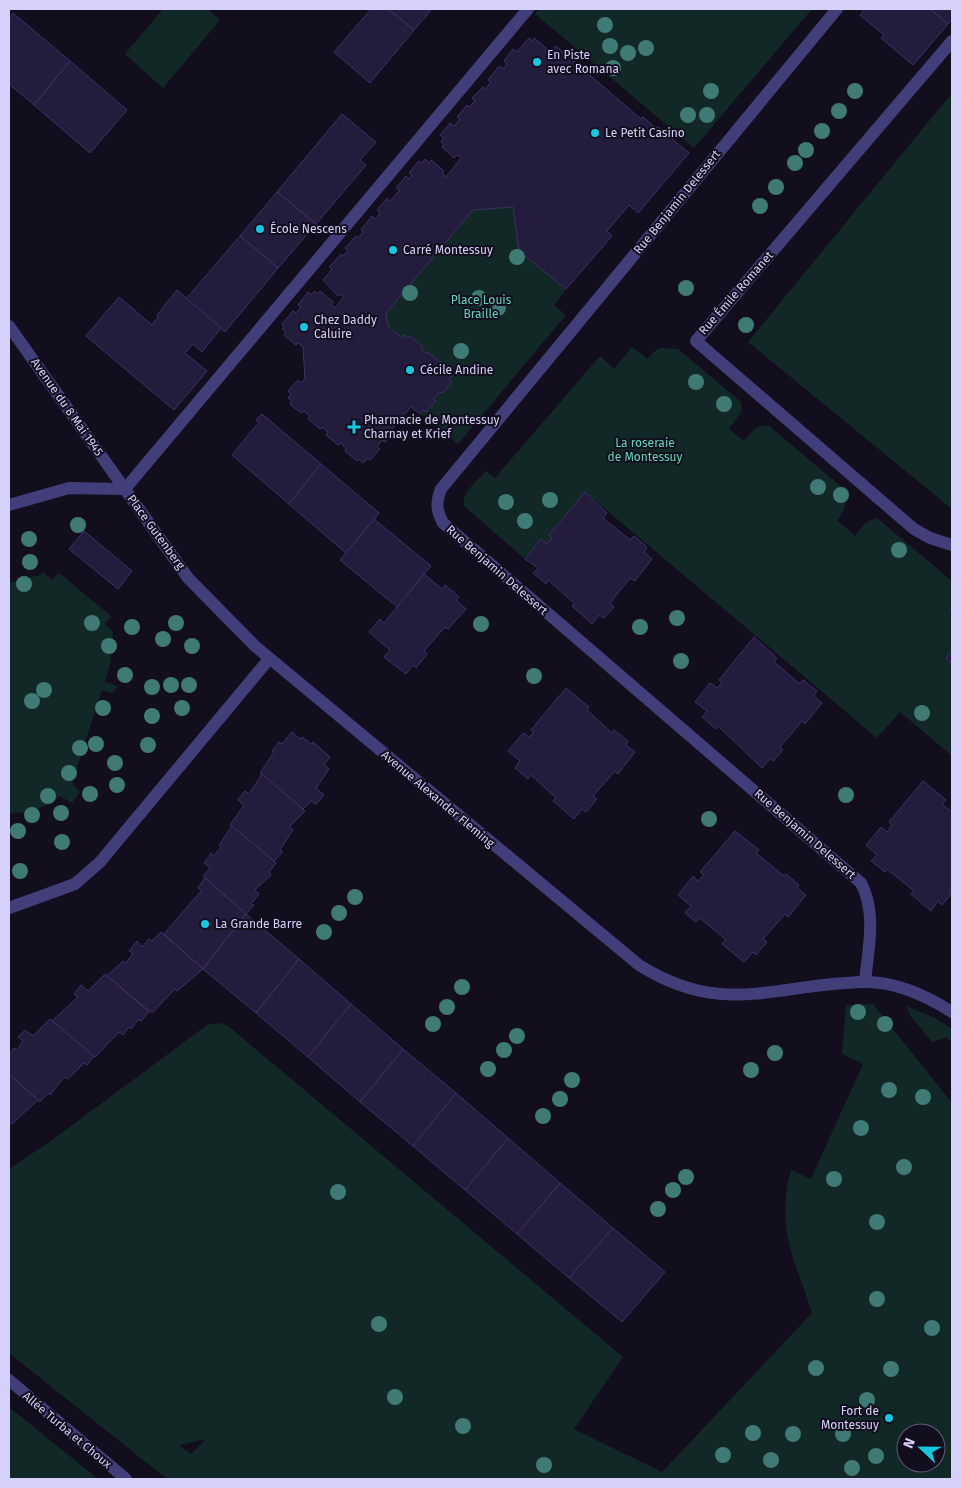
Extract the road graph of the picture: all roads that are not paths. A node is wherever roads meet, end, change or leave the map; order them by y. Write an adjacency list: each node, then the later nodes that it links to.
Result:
1 (528, 9): 5 (street)
2 (837, 9): 10 (street, Rue Benjamin Delessert)
3 (952, 41): 7 (street, Rue Émile Romanet)
4 (9, 326): 5 (street, Avenue du 8 Mai 1945)
5 (125, 489): 6 (street, Place Gutenberg); 8 (street, Place Gutenberg)
6 (9, 505)
7 (952, 545)
8 (269, 659): 9 (street); 10 (street, Avenue Alexander Fleming)
9 (9, 908)
10 (865, 982): 11 (street, Avenue Alexander Fleming)
11 (952, 1012)
12 (9, 1380): 13 (street, Allée Turba et Choux)
13 (126, 1479)

